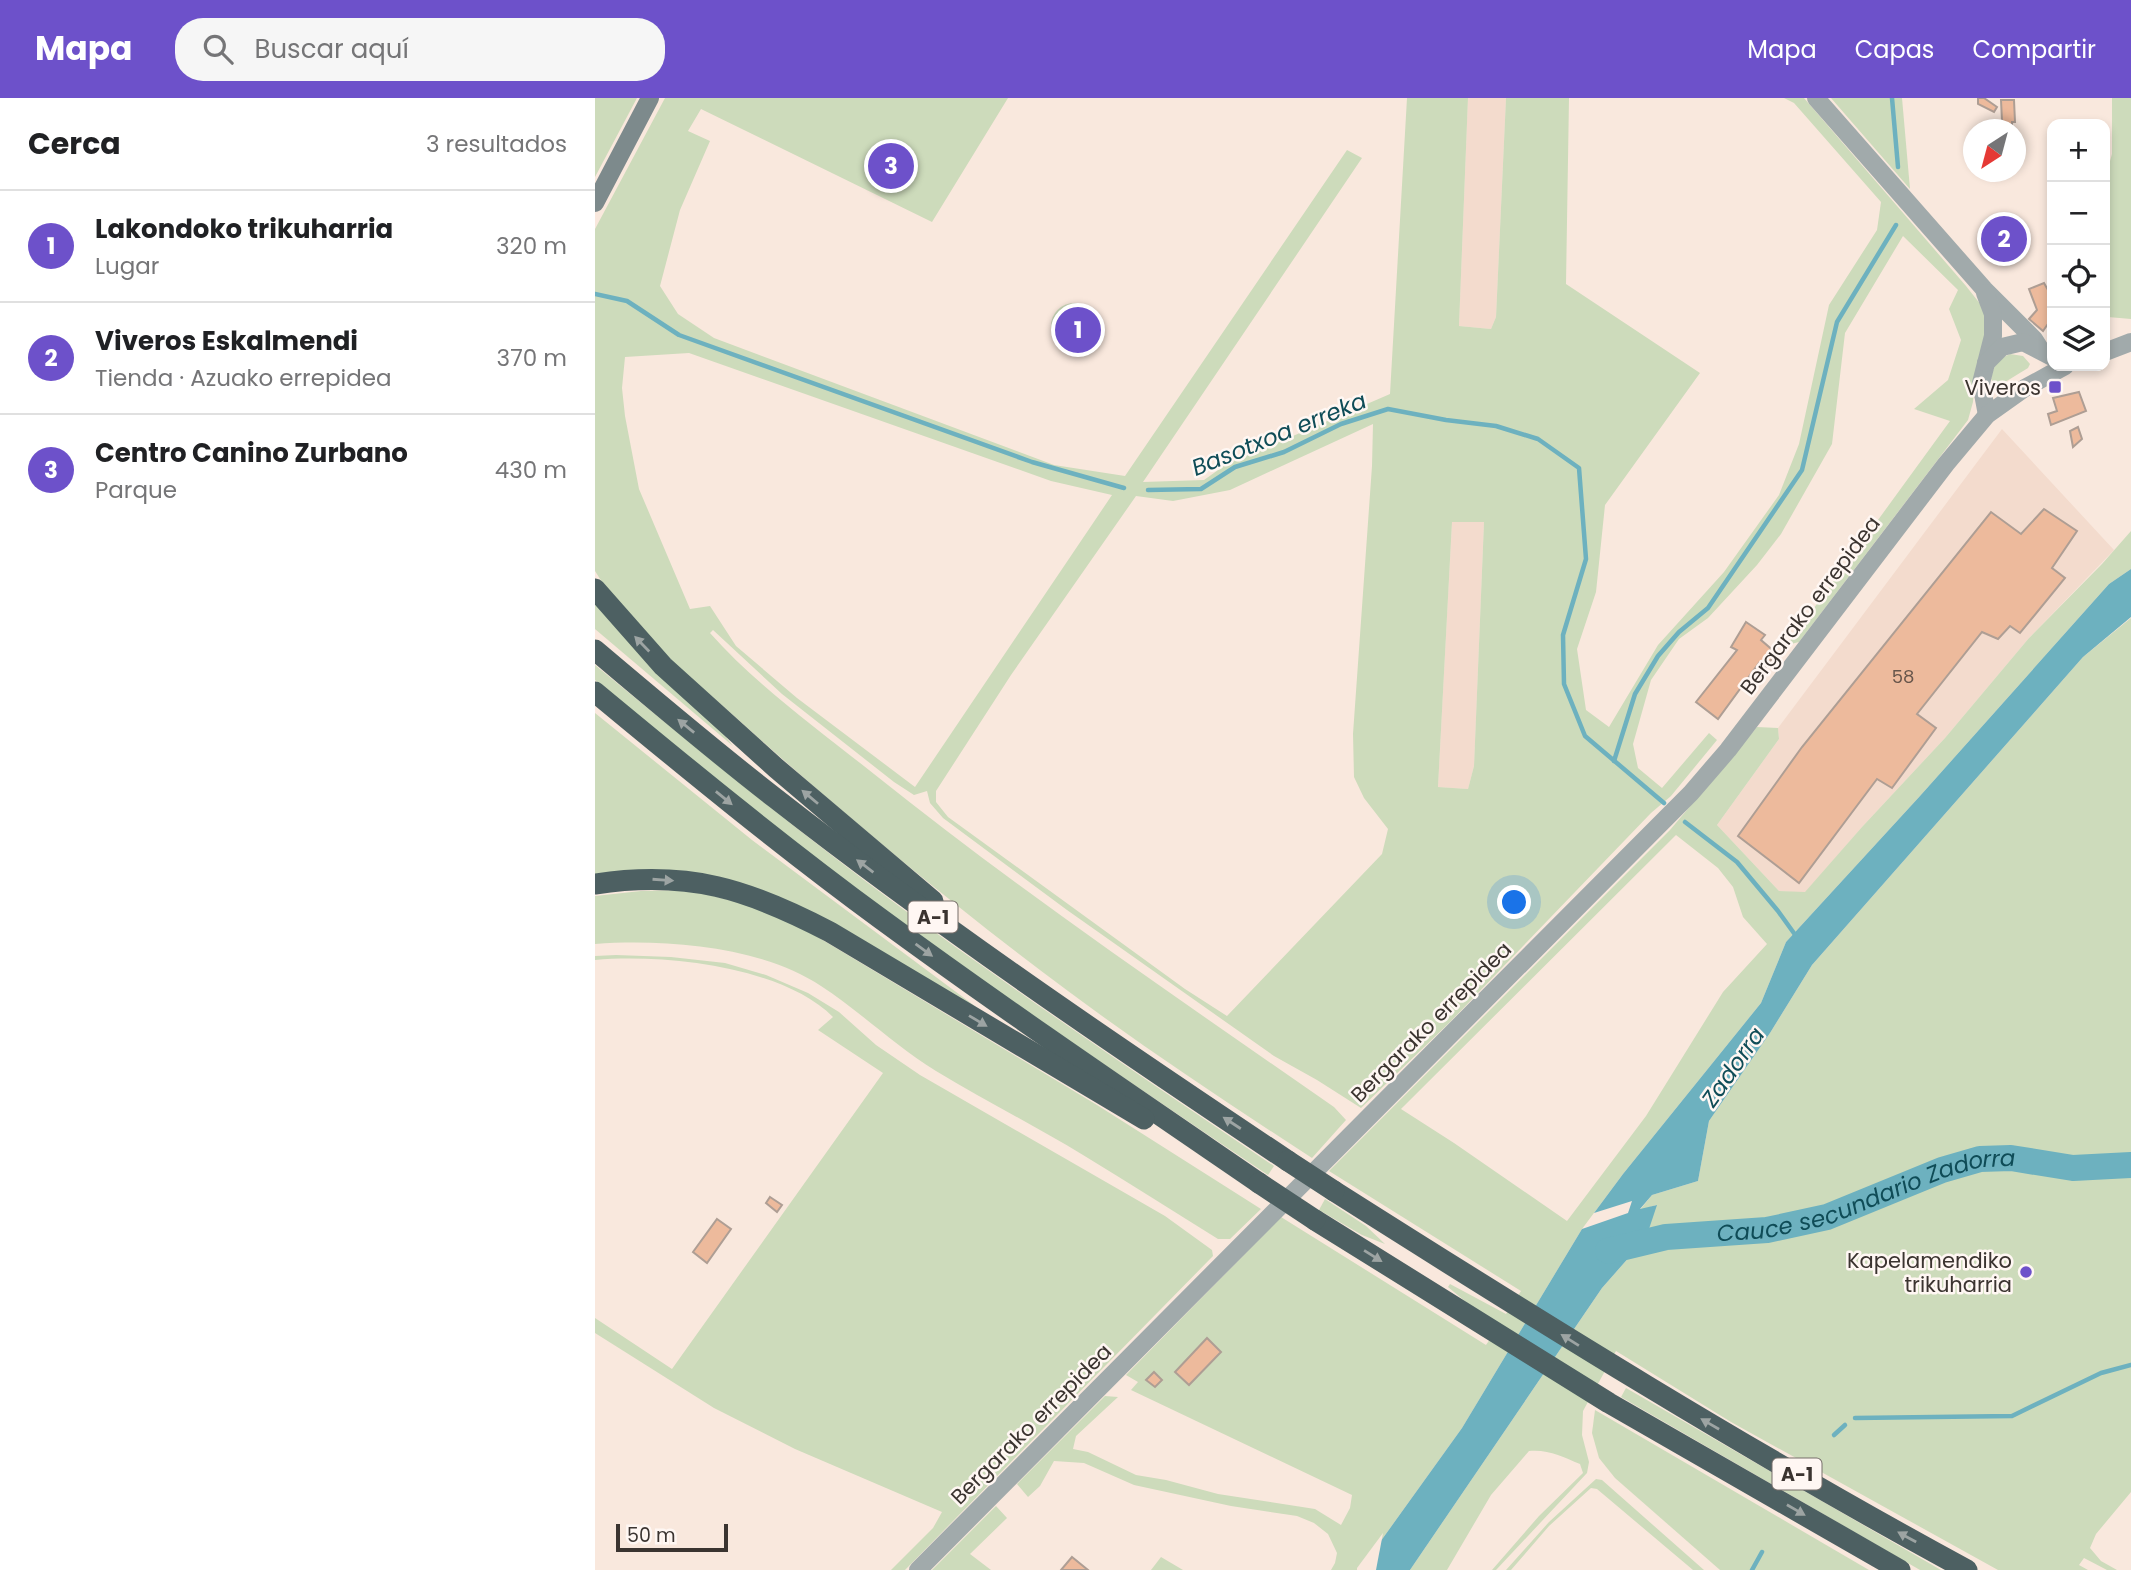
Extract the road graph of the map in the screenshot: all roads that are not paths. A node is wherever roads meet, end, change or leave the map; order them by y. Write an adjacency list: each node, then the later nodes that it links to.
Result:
1 (650, 98): 3 (main road)
2 (1816, 98): 4 (street)
3 (595, 203)
4 (1984, 289): 7 (street); 8 (street)
5 (2131, 342): 6 (street)
6 (2110, 350)
7 (2047, 354): 8 (street)
8 (1986, 363): 10 (street)
9 (2056, 371): 10 (street, Bergarako errepidea)
10 (1987, 415): 17 (street, Bergarako errepidea)
11 (595, 589): 15 (highway, one-way to 11)
12 (595, 650): 15 (highway, A-1, one-way to 12)
13 (595, 692): 16 (highway, A-1, one-way to 16)
14 (595, 884): 16 (highway, one-way to 16)
15 (1049, 1000): 19 (highway, A-1, one-way to 15, bridge)
16 (1259, 1183): 18 (highway, A-1, one-way to 18, bridge)
17 (918, 1570)
18 (1900, 1570)
19 (1967, 1570)

